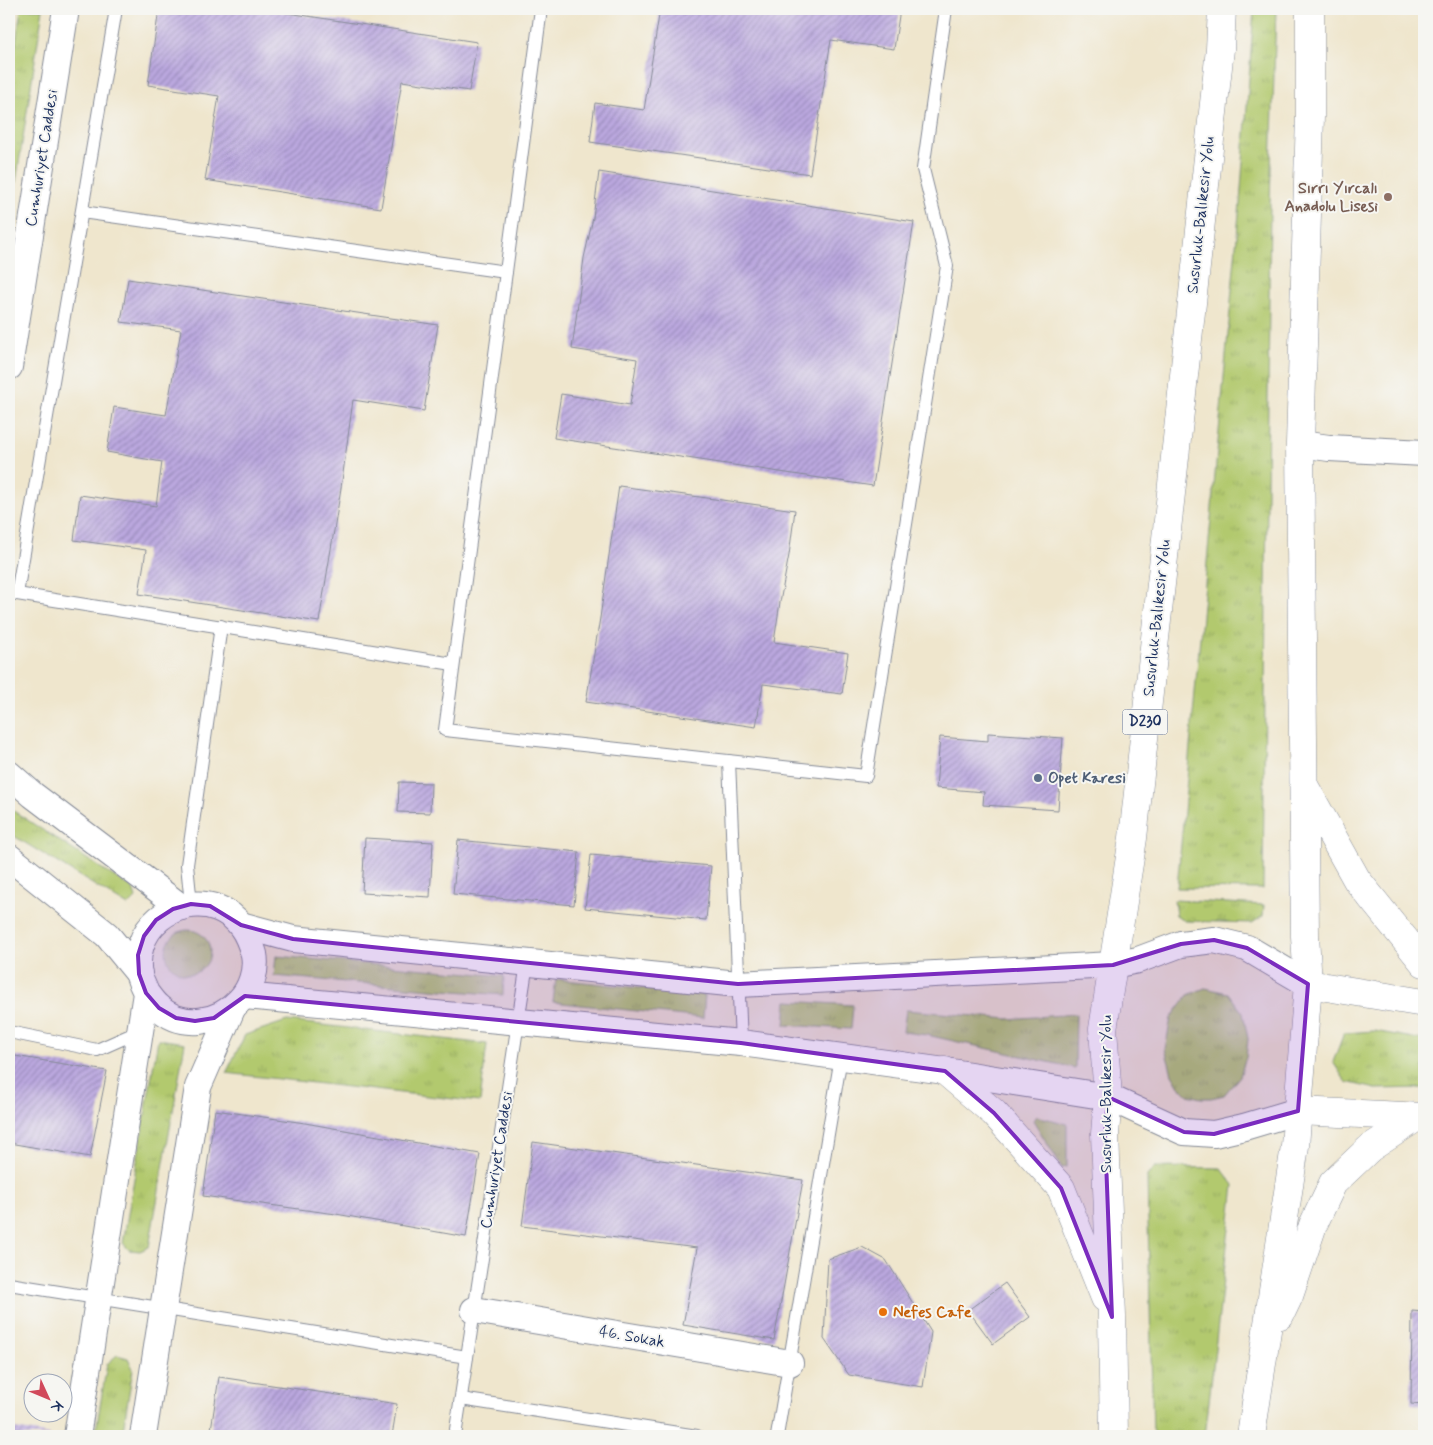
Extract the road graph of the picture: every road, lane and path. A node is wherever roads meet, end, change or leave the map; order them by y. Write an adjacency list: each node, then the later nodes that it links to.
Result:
1 (66, 9): 9 (street, Cumhuriyet Caddesi)
2 (116, 9): 7 (lane)
3 (542, 9): 8 (lane)
4 (946, 9): 14 (lane)
5 (1222, 9): 22 (main road, Susurluk-Balıkesir Yolu / D230)
6 (1310, 9): 10 (main road)
7 (82, 212): 8 (lane); 12 (lane)
8 (506, 272): 13 (lane)
9 (9, 367)
10 (1300, 444): 11 (street); 16 (main road)
11 (1424, 453)
12 (221, 626): 13 (lane); 18 (lane)
13 (453, 664): 14 (lane)
14 (729, 762): 24 (lane)
15 (9, 774): 18 (street)
16 (1303, 785): 21 (main road); 25 (main road)
17 (9, 857): 23 (street)
18 (186, 906): 19 (street); 23 (street)
19 (241, 925): 20 (street); 26 (street)
20 (527, 963): 24 (street); 28 (lane, Cumhuriyet Caddesi)
21 (1424, 963)
22 (1113, 965): 24 (street); 25 (street); 34 (main road, Susurluk-Balıkesir Yolu / D230)
23 (142, 984): 26 (street); 29 (street)
24 (738, 984): 31 (lane)
25 (1308, 984): 27 (main road); 35 (main road)
26 (238, 1002): 28 (street); 39 (street)
27 (1424, 1003)
28 (518, 1021): 31 (street); 40 (lane, Cumhuriyet Caddesi)
29 (140, 1031): 30 (lane); 38 (street)
30 (9, 1032)
31 (741, 1043): 32 (street)
32 (841, 1057): 33 (street); 44 (lane)
33 (945, 1071): 34 (street); 41 (main road)
34 (1108, 1097): 35 (street); 41 (main road, Susurluk-Balıkesir Yolu / D230)
35 (1298, 1111): 36 (main road); 42 (main road)
36 (1421, 1117): 42 (main road)
37 (9, 1284): 38 (lane)
38 (99, 1298): 39 (lane); 46 (street)
39 (163, 1308): 43 (lane); 47 (street)
40 (474, 1310): 43 (lane, Cumhuriyet Caddesi); 44 (street, 46. Sokak)
41 (1112, 1317): 51 (main road, Susurluk-Balıkesir Yolu / D230)
42 (1264, 1348): 52 (main road)
43 (467, 1356): 45 (lane, Cumhuriyet Caddesi)
44 (790, 1363): 50 (lane)
45 (461, 1399): 48 (lane, Cumhuriyet Caddesi); 49 (lane)
46 (77, 1436)
47 (143, 1436)
48 (455, 1436)
49 (698, 1436)
50 (778, 1436)
51 (1114, 1436)
52 (1252, 1436)

